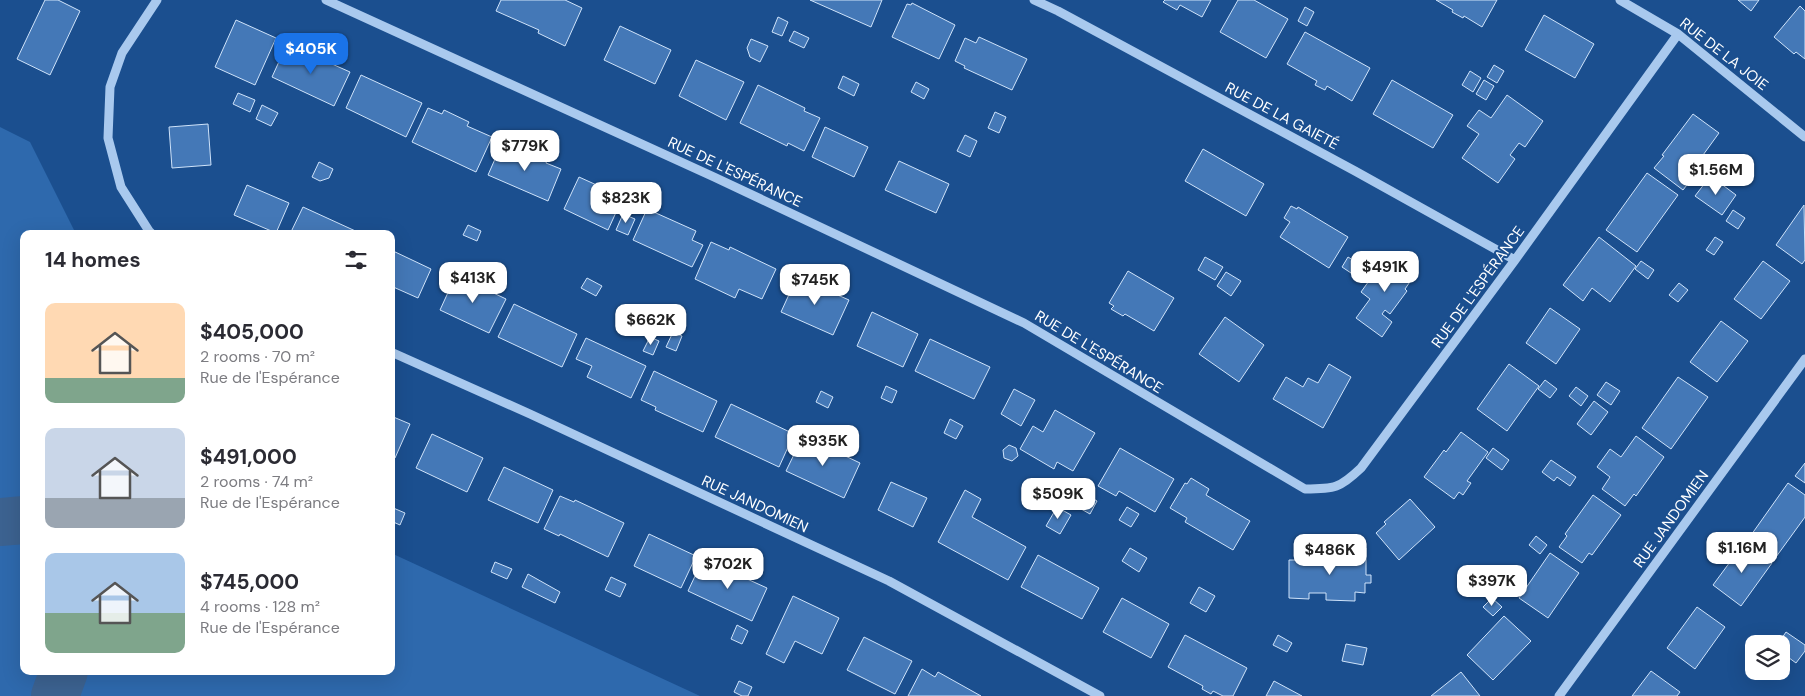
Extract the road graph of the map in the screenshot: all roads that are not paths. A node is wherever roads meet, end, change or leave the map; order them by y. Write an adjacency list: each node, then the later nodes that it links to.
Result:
1 (157, 0): 7 (street)
2 (326, 0): 8 (street, RUE DE L'ESPÉRANCE)
3 (1034, 0): 8 (street, RUE DE LA GAIETÉ)
4 (1620, 0): 5 (street, RUE DE LA JOIE)
5 (1678, 34): 6 (street, RUE DE LA JOIE); 8 (street, RUE DE L'ESPÉRANCE)
6 (1805, 136)
7 (148, 230)
8 (1515, 260)
9 (395, 354): 11 (street, RUE JANDOMIEN)
10 (1805, 359): 12 (street, RUE JANDOMIEN)
11 (1100, 696)
12 (1559, 696)

